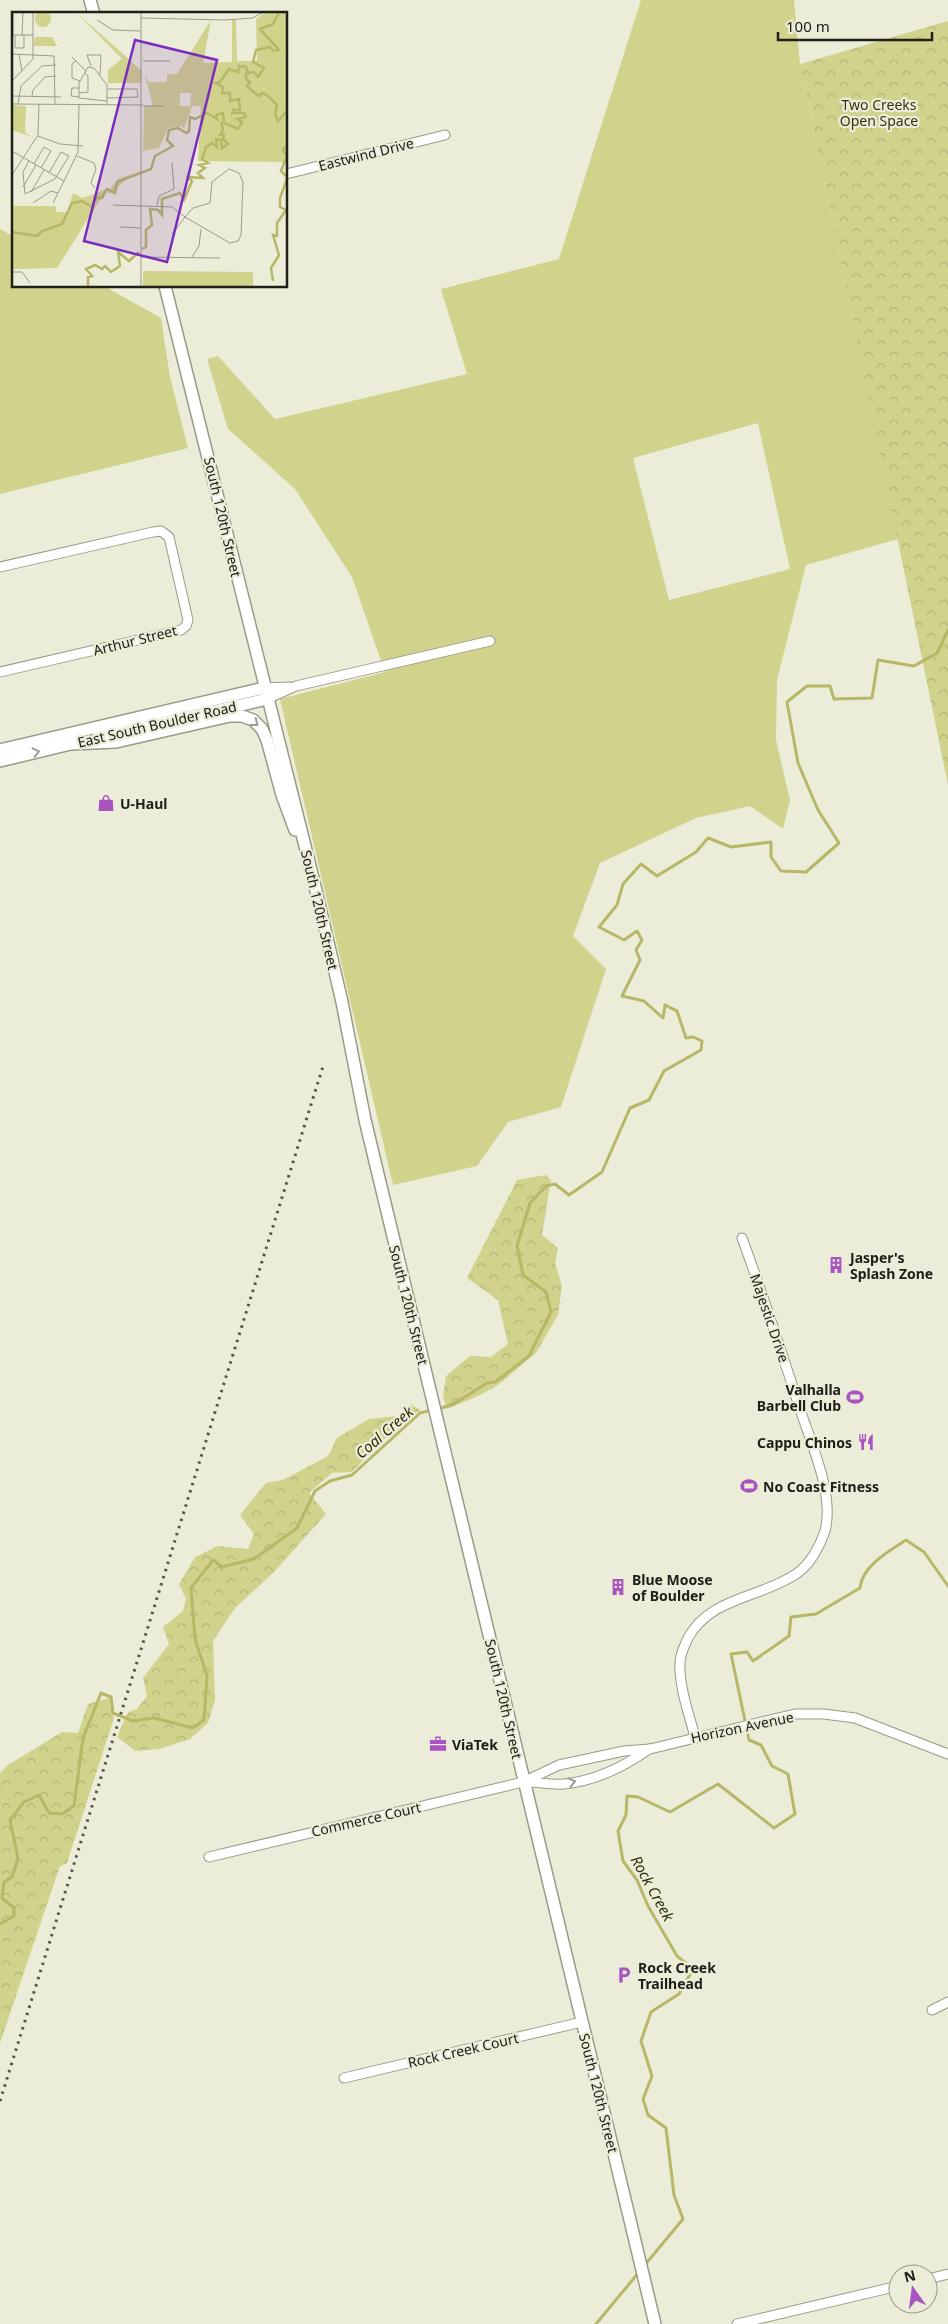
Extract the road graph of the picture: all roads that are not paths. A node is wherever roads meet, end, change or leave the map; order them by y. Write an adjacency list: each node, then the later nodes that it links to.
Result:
1 (445, 135): 2 (street, Eastwind Drive)
2 (288, 174)
3 (166, 288): 7 (main road, South 120th Street)
4 (0, 567): 6 (street, Arthur Street)
5 (490, 641): 7 (street, East South Boulder Road)
6 (0, 672)
7 (266, 693): 8 (main road, East South Boulder Road); 9 (main road, East South Boulder Road); 11 (main road, South 120th Street)
8 (71, 744): 10 (main road, one-way to 8); 11 (main road, East South Boulder Road, one-way to 11)
9 (0, 750)
10 (0, 761)
11 (313, 878): 16 (main road, South 120th Street)
12 (742, 1238): 13 (street, Majestic Drive)
13 (695, 1737): 14 (street, Horizon Avenue); 15 (street, Horizon Avenue)
14 (650, 1749): 16 (street, Horizon Avenue); 16 (street, Horizon Avenue, one-way to 14)
15 (948, 1754)
16 (523, 1782): 17 (street, Commerce Court); 20 (main road, South 120th Street)
17 (209, 1858)
18 (948, 2002): 19 (street)
19 (932, 2010)
20 (582, 2022): 21 (street, Rock Creek Court); 23 (main road, South 120th Street)
21 (344, 2078)
22 (888, 2288): 24 (street)
23 (655, 2324)
24 (737, 2324)

